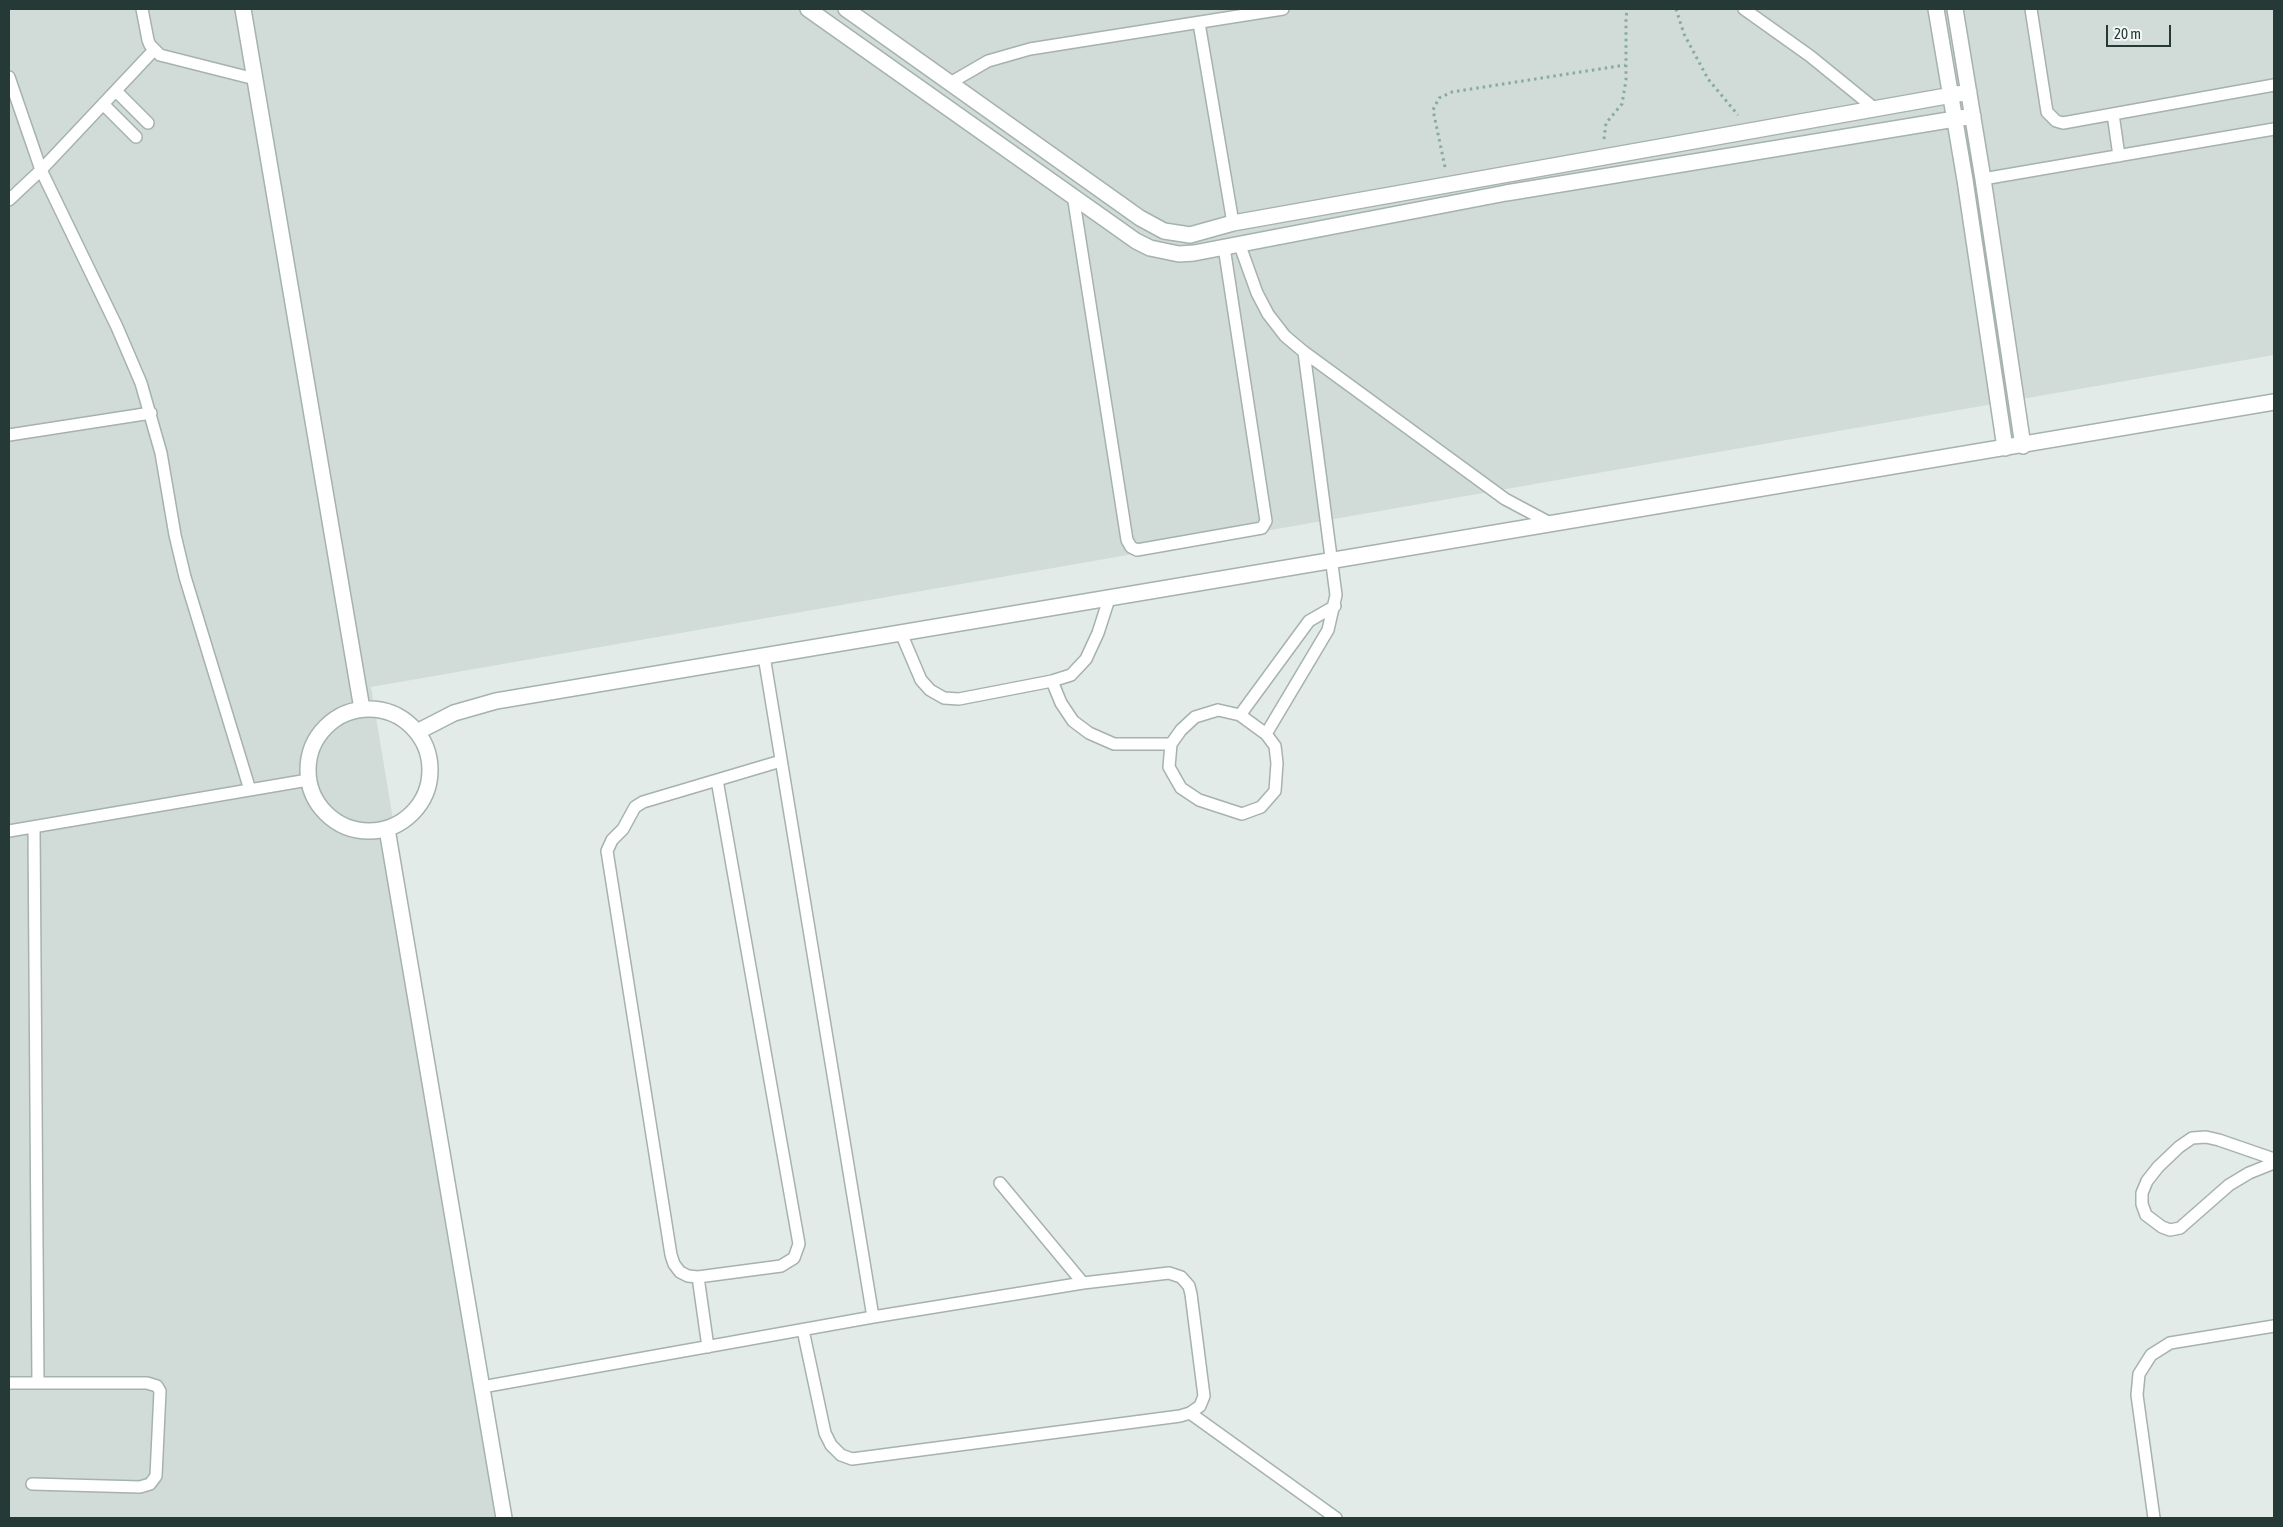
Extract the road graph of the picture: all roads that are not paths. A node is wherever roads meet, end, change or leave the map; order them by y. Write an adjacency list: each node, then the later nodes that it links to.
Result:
1 (142, 9): 12 (lane)
2 (243, 9): 14 (street)
3 (808, 9): 11 (street)
4 (847, 9): 11 (street); 15 (street)
5 (1283, 9): 10 (lane)
6 (1744, 9): 22 (lane)
7 (1936, 9): 19 (street)
8 (1955, 9): 18 (street)
9 (2031, 9): 23 (lane)
10 (1199, 23): 15 (lane); 36 (lane)
11 (844, 34): 21 (street)
12 (154, 50): 14 (lane); 17 (lane)
13 (9, 77): 31 (lane)
14 (255, 78): 51 (street)
15 (950, 83): 21 (street); 36 (street)
16 (2274, 85): 23 (lane)
17 (116, 91): 20 (lane); 26 (lane)
18 (1969, 92): 19 (street); 24 (street)
19 (1951, 95): 22 (street); 25 (street)
20 (103, 104): 29 (lane); 31 (lane)
21 (943, 104): 34 (street)
22 (1874, 108): 28 (street); 36 (street)
23 (2113, 114): 30 (lane)
24 (1972, 116): 25 (street); 32 (street)
25 (1954, 119): 28 (street); 33 (street)
26 (148, 124)
27 (2274, 129): 30 (lane)
28 (1878, 132): 37 (street)
29 (136, 137)
30 (2119, 156): 32 (lane)
31 (41, 170): 35 (lane); 40 (lane)
32 (1983, 179): 33 (street); 42 (street)
33 (1965, 180): 43 (street)
34 (1074, 195): 37 (street); 37 (lane)
35 (9, 200)
36 (1233, 223): 37 (street)
37 (1231, 245): 38 (lane)
38 (1304, 352): 44 (lane); 45 (lane)
39 (2274, 402): 42 (street)
40 (151, 413): 41 (lane); 59 (lane)
41 (9, 435)
42 (2023, 446): 43 (street)
43 (2005, 448): 44 (street)
44 (1552, 524): 45 (street)
45 (1333, 561): 46 (street); 47 (lane)
46 (1108, 599): 48 (street); 50 (lane)
47 (1335, 606): 52 (lane); 54 (lane)
48 (901, 633): 49 (street); 50 (lane)
49 (764, 656): 53 (street); 56 (lane)
50 (1052, 681): 55 (lane)
51 (362, 709): 53 (street); 57 (street)
52 (1240, 716): 54 (lane); 55 (lane)
53 (417, 732): 61 (street)
54 (1266, 734): 55 (lane)
55 (1171, 744)
56 (782, 761): 58 (lane); 67 (lane)
57 (308, 780): 59 (lane); 61 (street)
58 (717, 780): 65 (lane); 65 (lane)
59 (250, 790): 60 (lane)
60 (34, 827): 62 (lane); 72 (lane)
61 (387, 829): 73 (street)
62 (9, 831)
63 (2274, 1161): 63 (lane)
64 (1000, 1182): 66 (lane)
65 (698, 1277): 70 (lane)
66 (1084, 1283): 67 (lane); 74 (lane)
67 (873, 1317): 69 (lane)
68 (2274, 1326): 78 (lane)
69 (803, 1330): 70 (lane); 74 (lane)
70 (708, 1347): 73 (lane)
71 (9, 1383): 72 (lane)
72 (38, 1383): 75 (lane)
73 (482, 1387): 76 (street)
74 (1190, 1413): 77 (lane)
75 (32, 1484)
76 (504, 1518)
77 (1336, 1518)
78 (2154, 1518)

